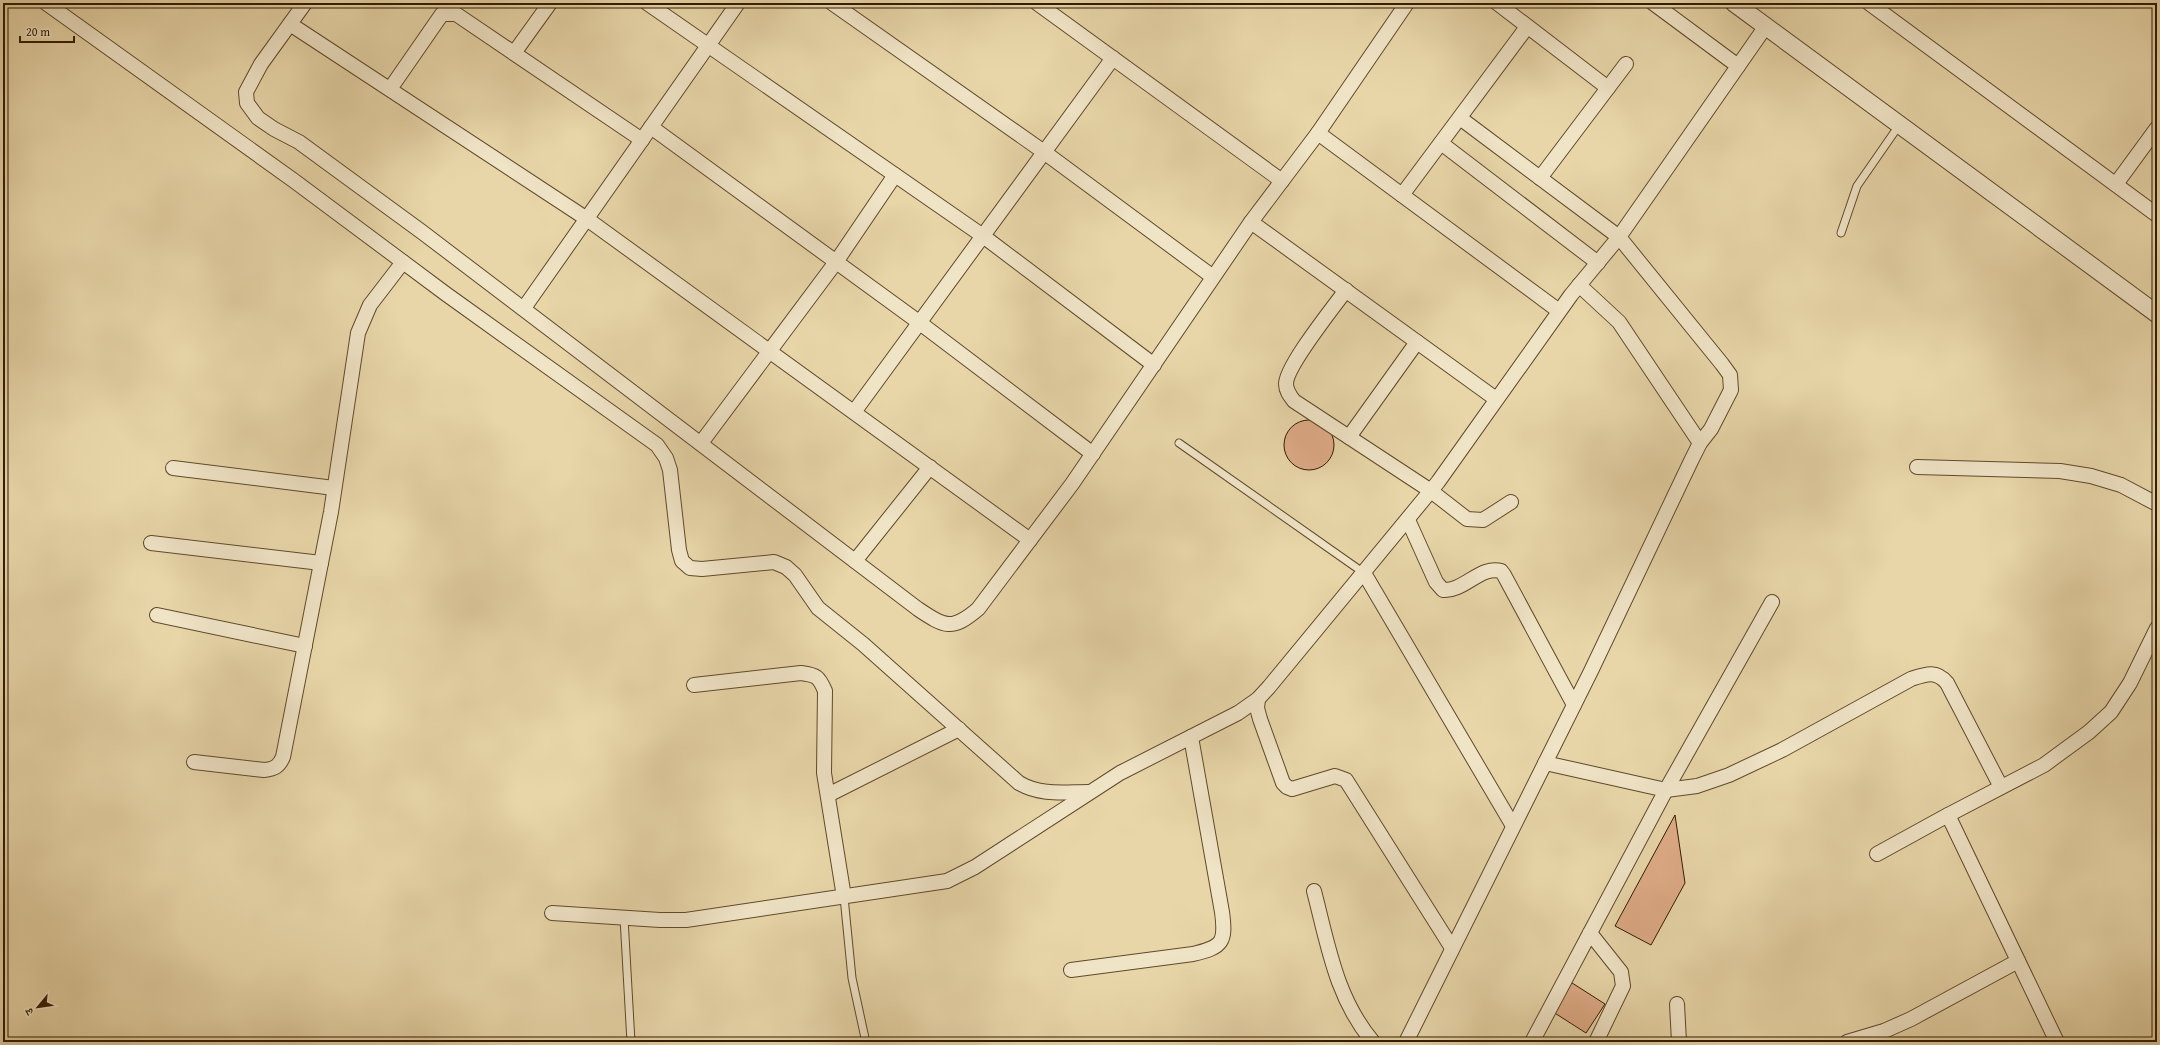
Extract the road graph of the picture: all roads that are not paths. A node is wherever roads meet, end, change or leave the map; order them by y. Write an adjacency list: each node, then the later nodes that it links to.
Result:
1 (46, 3): 42 (street)
2 (305, 3): 13 (street)
3 (550, 3): 17 (street)
4 (647, 3): 16 (street)
5 (738, 3): 16 (street)
6 (832, 3): 30 (street)
7 (1038, 3): 18 (street)
8 (1407, 3): 27 (street)
9 (1497, 3): 15 (street)
10 (1653, 3): 20 (street)
11 (1734, 3): 14 (street)
12 (1869, 3): 34 (street)
13 (290, 24): 22 (street); 48 (street)
14 (1766, 26): 20 (street); 24 (street)
15 (1528, 27): 21 (street); 23 (street)
16 (707, 46): 25 (street); 31 (street)
17 (514, 53): 22 (street); 28 (street)
18 (1113, 58): 30 (street); 33 (street)
19 (1626, 64): 21 (street)
20 (1738, 66): 41 (street)
21 (1608, 88): 32 (street)
22 (390, 89): 37 (street)
23 (1460, 118): 29 (street); 32 (street)
24 (1900, 124): 39 (lane); 50 (street)
25 (651, 128): 28 (street); 43 (street)
26 (2157, 128): 34 (street)
27 (1318, 133): 33 (street); 35 (street)
28 (642, 140): 37 (street)
29 (1441, 143): 35 (street); 44 (street)
30 (1044, 152): 40 (street); 45 (street)
31 (894, 175): 40 (street); 43 (street)
32 (1540, 178): 41 (street)
33 (1282, 181): 38 (street)
34 (2116, 184): 36 (street)
35 (1402, 195): 49 (street)
36 (2157, 215)
37 (587, 219): 48 (street); 53 (street)
38 (1251, 222): 45 (street); 47 (street)
39 (1841, 233)
40 (983, 236): 51 (street); 54 (street)
41 (1619, 237): 44 (street); 59 (street)
42 (403, 262): 65 (street); 82 (street)
43 (836, 262): 51 (street); 53 (street)
44 (1598, 263): 46 (street)
45 (1213, 277): 54 (street)
46 (1579, 285): 49 (street); 59 (street)
47 (1346, 290): 52 (street); 57 (street)
48 (524, 308): 58 (street)
49 (1560, 311): 55 (street)
50 (2157, 314)
51 (920, 323): 56 (street); 61 (street)
52 (1417, 342): 55 (street); 57 (street)
53 (770, 352): 56 (street); 58 (street)
54 (1154, 365): 61 (street)
55 (1496, 399): 66 (street)
56 (854, 412): 62 (street)
57 (1349, 437): 66 (street)
58 (701, 443): 72 (street)
59 (1700, 443): 81 (street)
60 (1179, 444): 74 (lane)
61 (1093, 454): 70 (street)
62 (930, 467): 70 (street); 72 (street)
63 (1917, 467): 68 (street)
64 (173, 468): 65 (street)
65 (334, 488): 73 (street)
66 (1431, 491): 67 (street); 69 (street)
67 (1511, 502)
68 (2157, 504)
69 (1408, 520): 74 (street); 81 (street)
70 (1030, 540): 72 (street)
71 (151, 543): 73 (street)
72 (855, 562)
73 (321, 563): 78 (street)
74 (1364, 573): 80 (street); 91 (street)
75 (1772, 602): 87 (street)
76 (157, 615): 78 (street)
77 (2157, 628): 86 (street)
78 (305, 646): 84 (street)
79 (694, 686): 89 (street)
80 (1258, 699): 83 (street); 98 (street)
81 (1574, 705): 85 (street)
82 (959, 729): 88 (street); 89 (street)
83 (1191, 737): 88 (street); 100 (street)
84 (194, 762)
85 (1545, 763): 87 (street); 91 (street)
86 (2001, 787): 87 (street); 90 (street)
87 (1666, 790): 97 (street)
88 (1090, 792): 94 (street)
89 (828, 795): 94 (street)
90 (1948, 815): 92 (street); 99 (street)
91 (1513, 826): 98 (street)
92 (1877, 854)
93 (1314, 891): 104 (street)
94 (844, 897): 96 (street); 102 (lane)
95 (552, 913): 96 (street)
96 (624, 918): 103 (lane)
97 (1590, 933): 106 (street); 107 (street)
98 (1452, 948): 105 (street)
99 (2018, 960): 109 (street); 110 (street)
100 (1071, 970)
101 (1677, 1004): 108 (street)
102 (864, 1038)
103 (631, 1042)
104 (1373, 1042)
105 (1406, 1042)
106 (1532, 1042)
107 (1596, 1042)
108 (1679, 1042)
109 (1847, 1042)
110 (2057, 1042)

